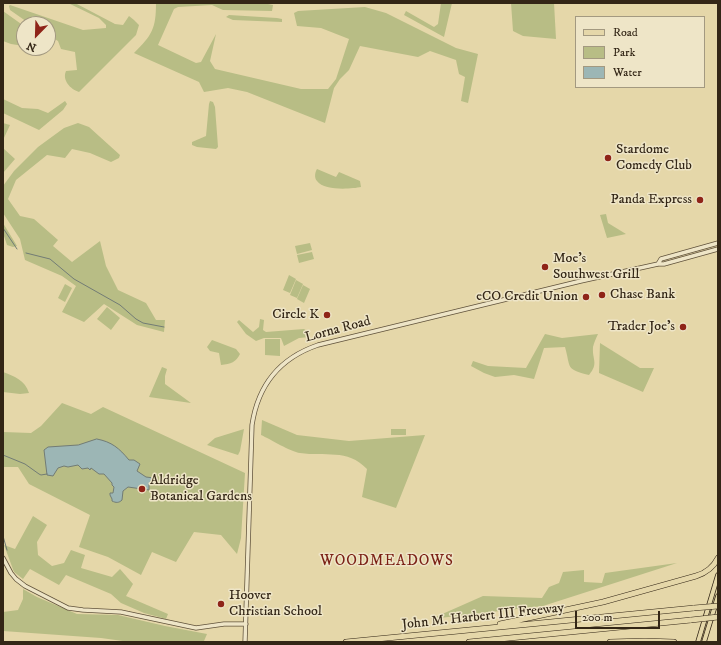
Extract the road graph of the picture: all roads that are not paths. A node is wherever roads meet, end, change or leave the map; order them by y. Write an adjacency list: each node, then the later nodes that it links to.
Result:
1 (718, 243): 3 (street, Lorna Road)
2 (717, 250): 3 (street, Lorna Road)
3 (658, 264): 10 (street, Lorna Road)
4 (3, 558): 10 (street)
5 (718, 558): 11 (highway)
6 (718, 575): 18 (main road)
7 (718, 596): 19 (main road)
8 (718, 606): 11 (highway, John M. Harbert III Freeway, bridge)
9 (718, 617): 15 (highway, John M. Harbert III Freeway, bridge)
10 (246, 624): 13 (street, Lorna Road)
11 (470, 630): 14 (highway, John M. Harbert III Freeway)
12 (646, 641): 16 (highway); 17 (highway)
13 (245, 642)
14 (346, 642)
15 (472, 642)
16 (610, 642)
17 (674, 642)
18 (698, 642)
19 (704, 642)

